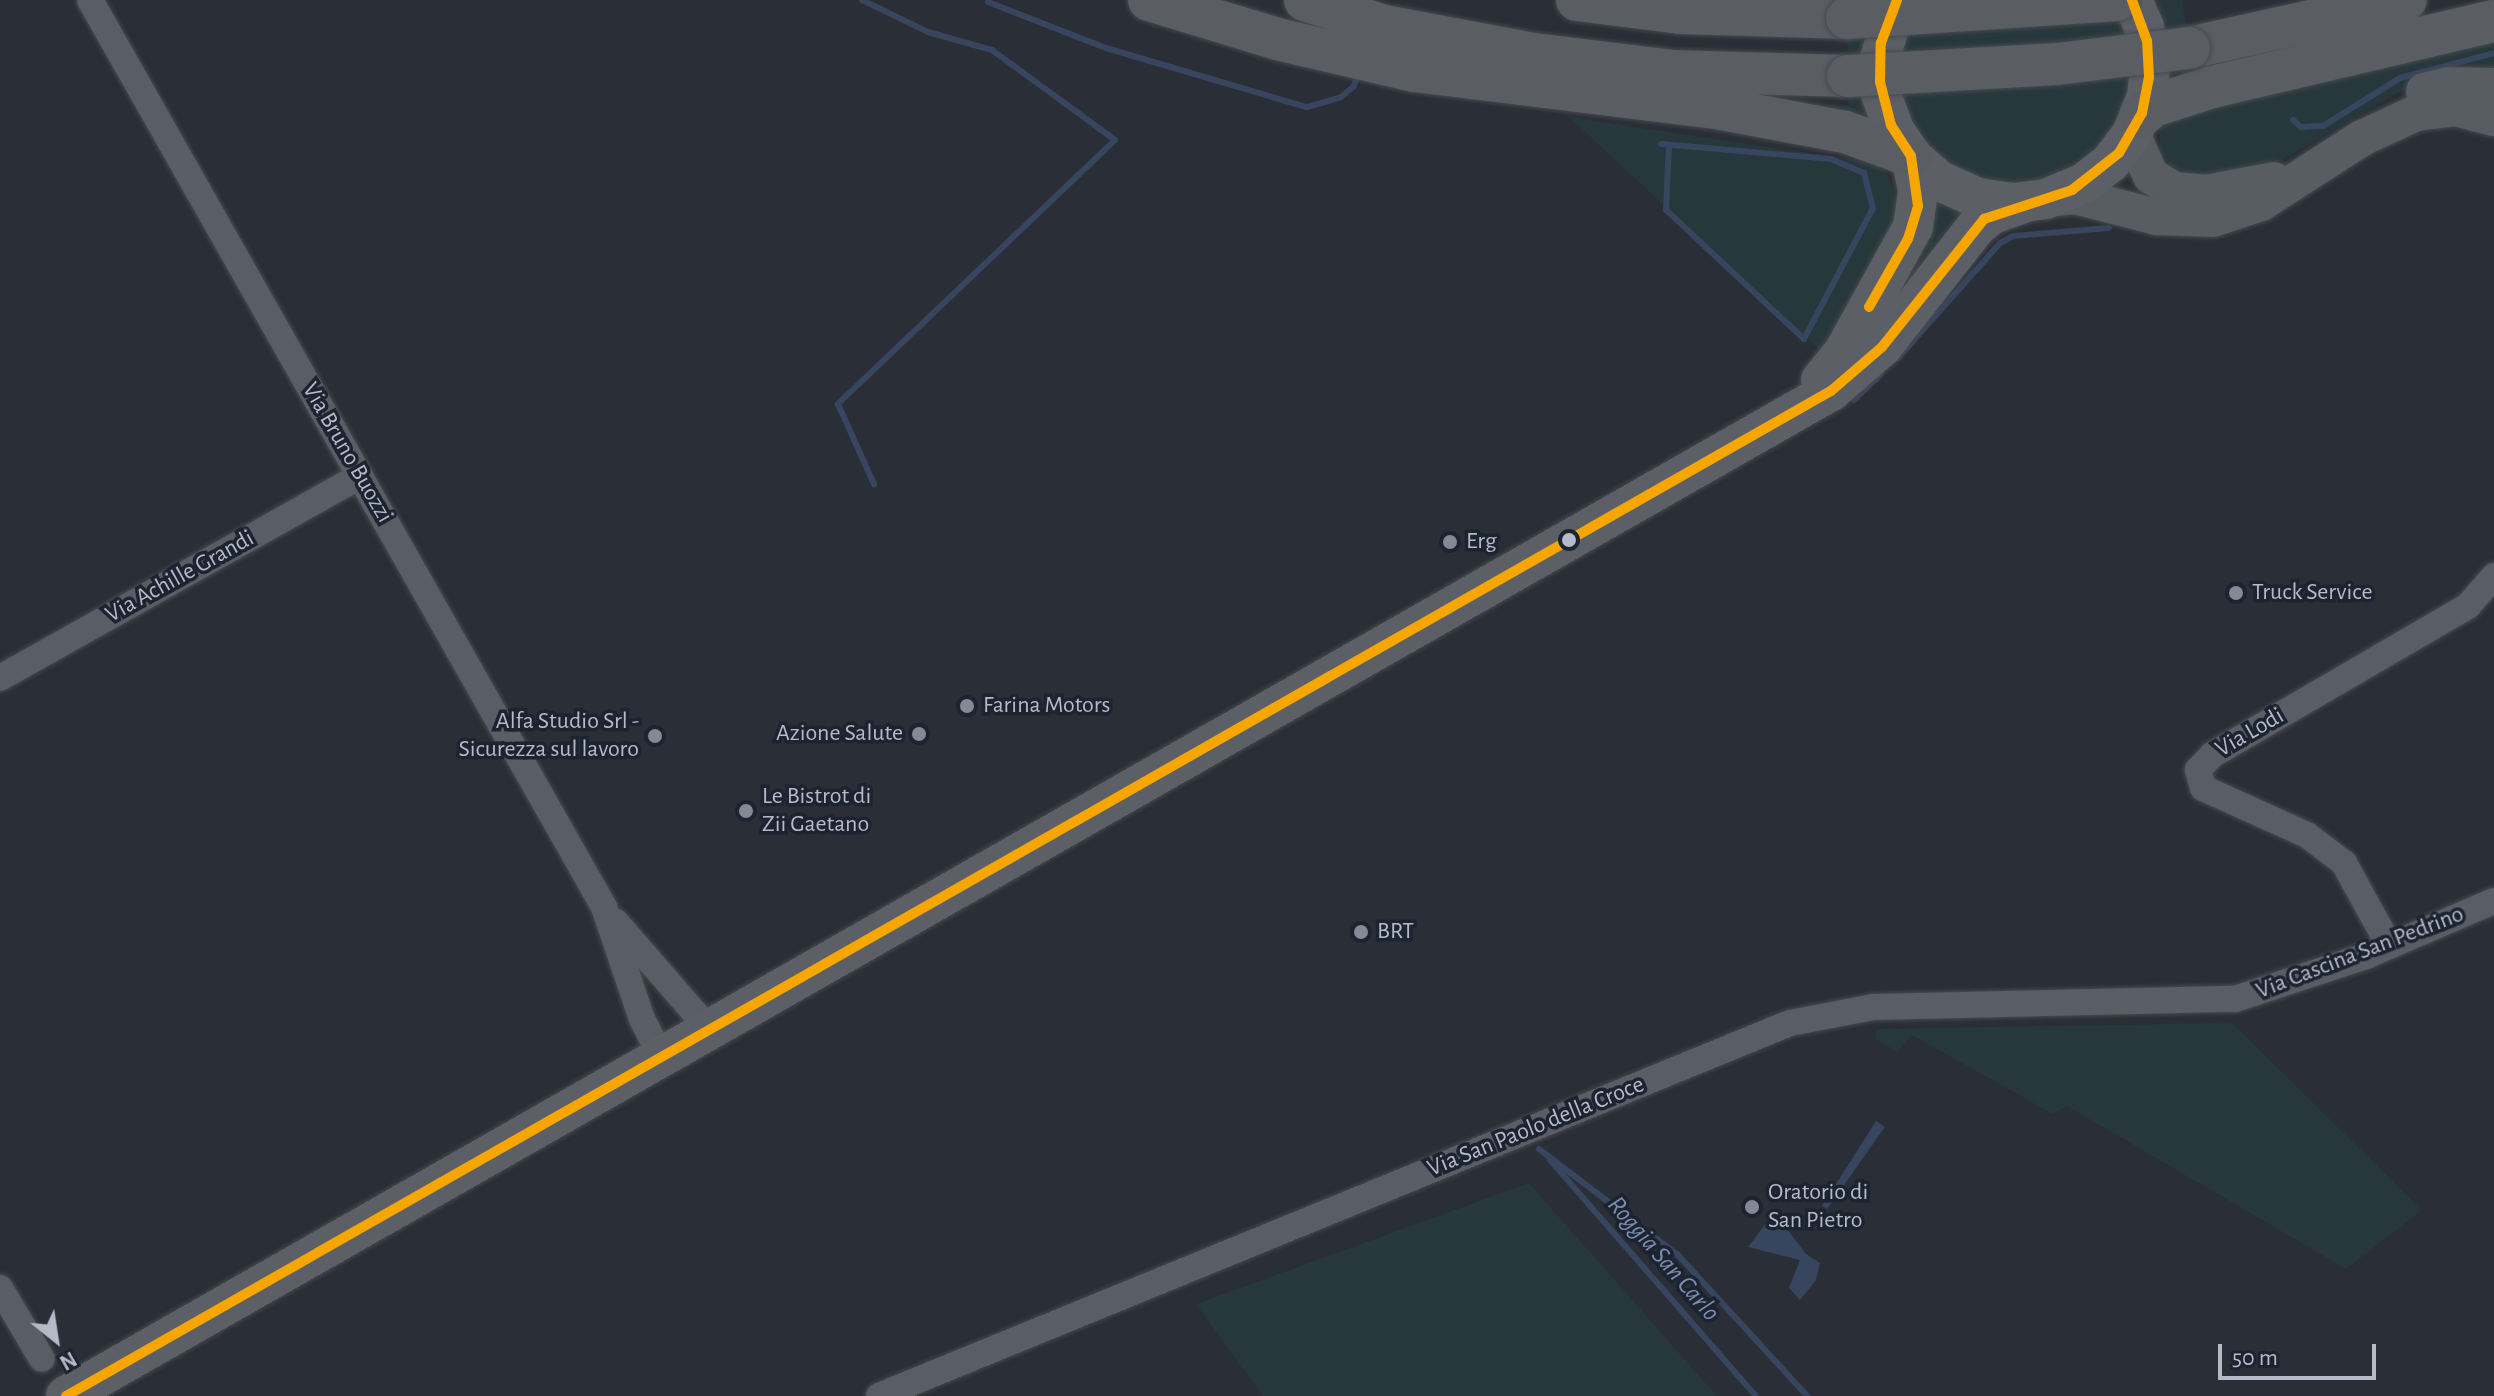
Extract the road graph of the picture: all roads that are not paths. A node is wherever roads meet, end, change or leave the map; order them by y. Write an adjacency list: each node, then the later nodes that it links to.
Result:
1 (90, 0): 18 (street, Via Bruno Buozzi)
2 (1149, 0): 14 (highway)
3 (1305, 0): 8 (highway, bridge)
4 (1577, 0): 6 (highway, bridge)
5 (1897, 0): 14 (main road)
6 (2117, 0)
7 (2132, 0): 12 (main road)
8 (2406, 0)
9 (2494, 21): 12 (highway)
10 (2494, 86): 13 (main road)
11 (2494, 118): 13 (main road)
12 (2136, 126): 15 (main road); 16 (main road)
13 (2362, 138): 15 (main road)
14 (1911, 156): 16 (main road); 17 (main road)
15 (2307, 173): 16 (main road)
16 (2033, 201): 17 (main road)
17 (1775, 424): 25 (main road)
18 (360, 476): 20 (street, Via Achille Grandi); 22 (street, Via Bruno Buozzi)
19 (2494, 576): 23 (street, Via Lodi)
20 (0, 678)
21 (2494, 901): 23 (street, Via Cascina San Pedrino)
22 (604, 907): 25 (street, Via Bruno Buozzi); 26 (street, Via Bruno Buozzi)
23 (2389, 945): 24 (street, Via Cascina San Pedrino)
24 (2224, 1001): 30 (street, Via San Paolo della Croce)
25 (707, 1027): 26 (main road)
26 (660, 1054): 29 (main road)
27 (0, 1288): 28 (street)
28 (42, 1359)
29 (66, 1396)
30 (879, 1396)

